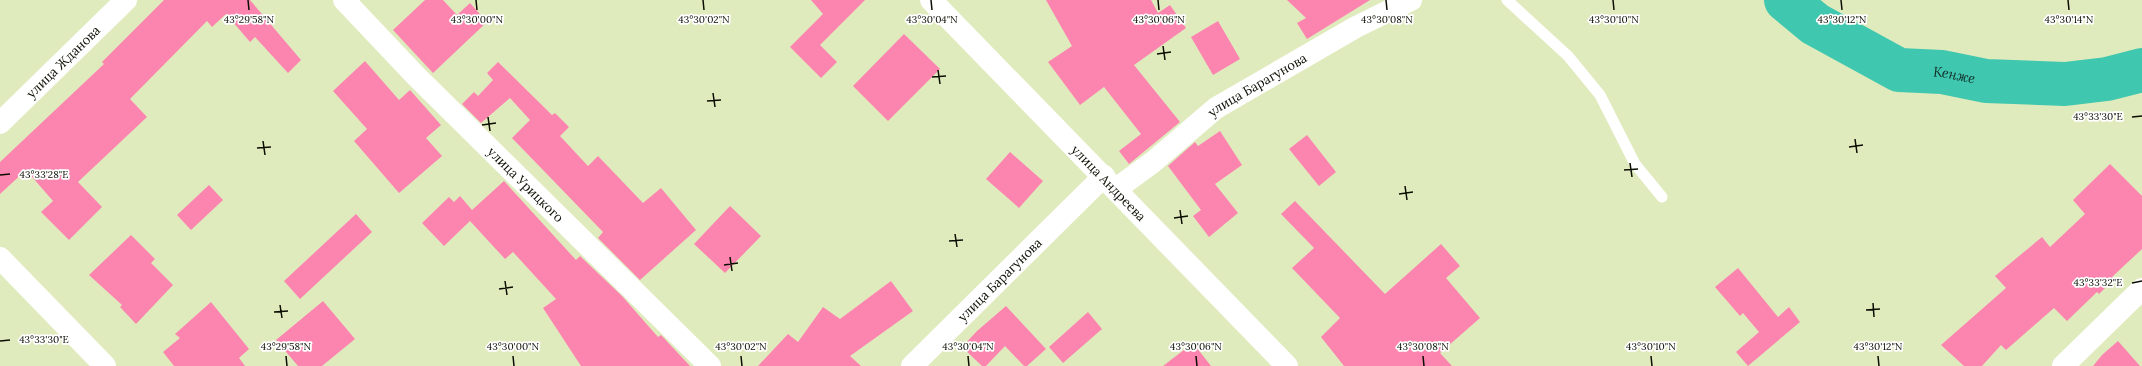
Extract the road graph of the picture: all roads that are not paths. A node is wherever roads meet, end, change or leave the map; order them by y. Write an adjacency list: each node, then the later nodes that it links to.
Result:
1 (126, 0): 6 (street, улица Жданова)
2 (344, 0): 12 (street, улица Урицкого)
3 (931, 0): 7 (street, улица Андреева)
4 (1411, 0): 7 (street, улица Барагунова)
5 (1507, 0): 8 (lane)
6 (0, 123)
7 (1110, 183): 13 (street, улица Барагунова); 14 (street, улица Андреева)
8 (1662, 197)
9 (0, 258): 11 (street)
10 (2142, 289): 15 (street)
11 (105, 366)
12 (710, 366)
13 (912, 366)
14 (1287, 366)
15 (2063, 366)

